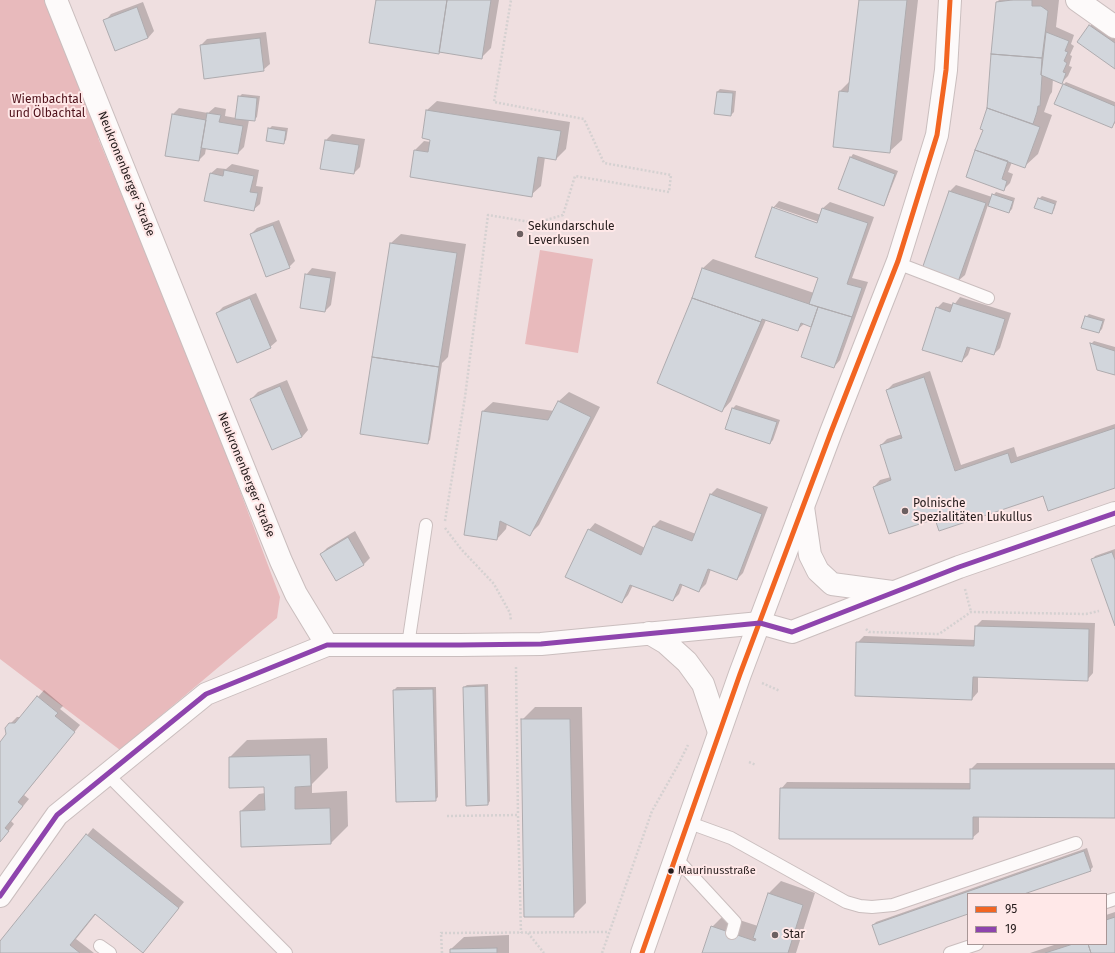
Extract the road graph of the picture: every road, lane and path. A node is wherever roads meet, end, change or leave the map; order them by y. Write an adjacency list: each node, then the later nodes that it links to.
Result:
1 (56, 0): 16 (street, Neukronenberger Straße)
2 (511, 0): 17 (path)
3 (950, 0): 6 (street)
4 (1077, 0): 5 (street)
5 (1115, 27)
6 (897, 263): 7 (lane); 8 (street)
7 (988, 298)
8 (803, 507): 11 (street); 14 (street)
9 (1115, 513): 11 (street)
10 (426, 525): 18 (lane)
11 (895, 592): 12 (street)
12 (846, 611): 13 (path); 14 (street)
13 (1099, 611)
14 (760, 623): 15 (street); 19 (street)
15 (649, 633): 17 (street); 19 (street)
16 (327, 644): 18 (street); 23 (street)
17 (516, 644): 18 (street); 24 (path)
18 (408, 645)
19 (719, 732): 28 (street)
20 (689, 742): 27 (path)
21 (749, 762): 22 (path)
22 (756, 765)
23 (107, 774): 31 (street); 39 (lane)
24 (518, 815): 25 (path); 33 (path)
25 (447, 816)
26 (646, 816): 27 (path)
27 (650, 818): 32 (path)
28 (687, 822): 29 (lane); 30 (street)
29 (1076, 843)
30 (675, 857): 35 (lane); 43 (street)
31 (0, 896)
32 (609, 932): 34 (path); 42 (path)
33 (521, 933): 34 (path); 40 (path)
34 (528, 933): 41 (path)
35 (732, 933)
36 (974, 945): 44 (lane)
37 (100, 946): 38 (lane)
38 (110, 953)
39 (286, 953)
40 (442, 953)
41 (544, 953)
42 (602, 953)
43 (642, 953)
44 (950, 953)

